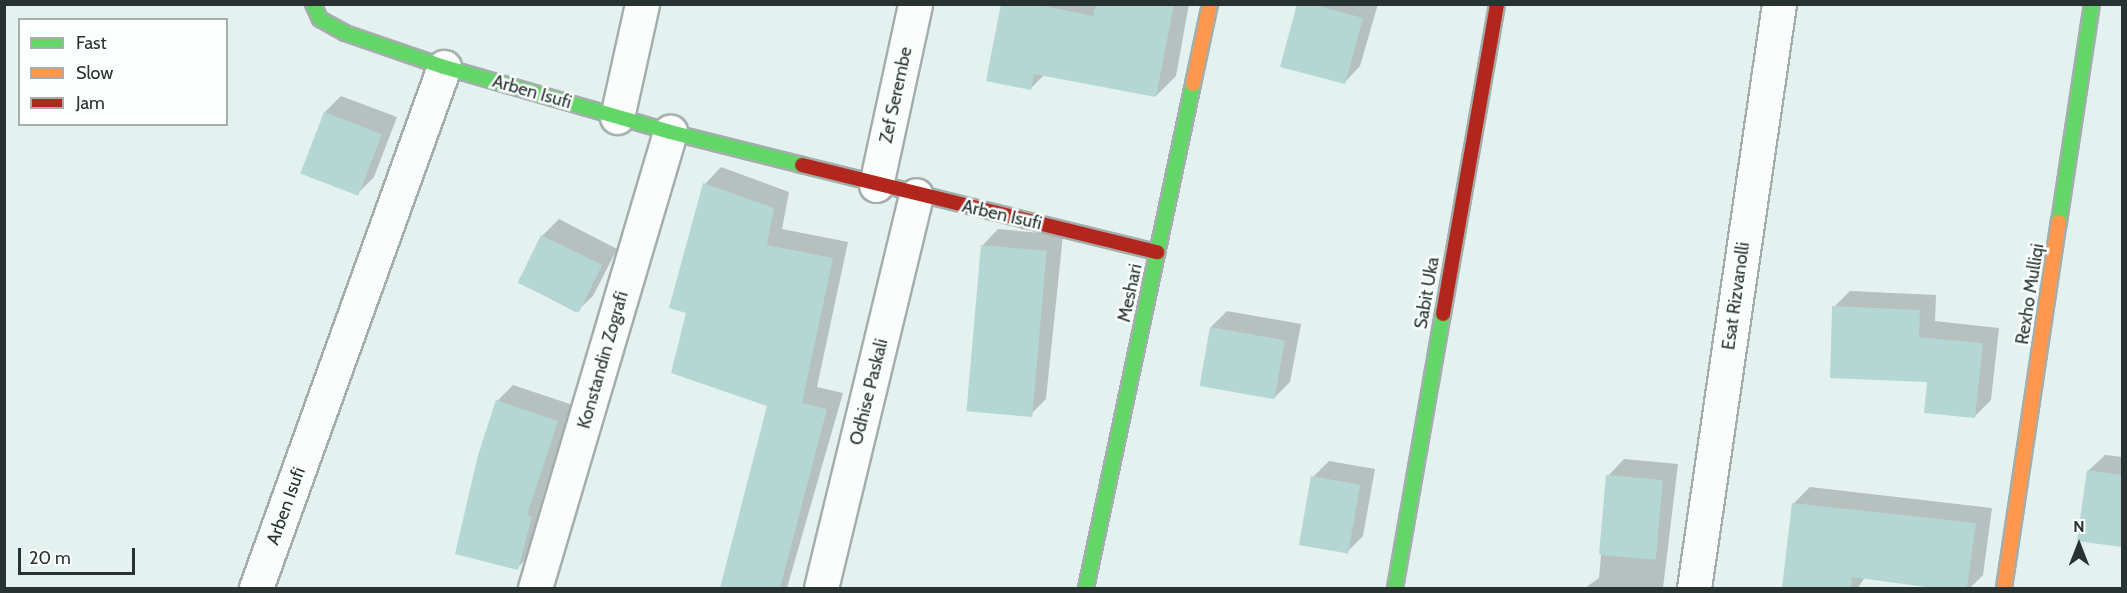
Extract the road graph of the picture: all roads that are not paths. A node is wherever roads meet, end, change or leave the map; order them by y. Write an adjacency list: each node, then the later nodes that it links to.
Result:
1 (313, 4): 8 (street)
2 (642, 4): 9 (street)
3 (915, 4): 11 (street, Zef Serembe)
4 (1210, 4): 13 (street, Meshari)
5 (1497, 4): 18 (street, Sabit Uka)
6 (1779, 4): 19 (street, Esat Rizvanolli)
7 (2092, 4): 20 (street, Rexho Mulliqi)
8 (444, 67): 9 (street, Arben Isufi); 14 (street, Arben Isufi)
9 (617, 117): 10 (street, Arben Isufi)
10 (670, 132): 11 (street, Arben Isufi); 15 (street, Konstandin Zografi)
11 (876, 185): 12 (street, Arben Isufi)
12 (916, 195): 13 (street, Arben Isufi); 16 (street, Odhise Paskali)
13 (1157, 252): 17 (street, Meshari)
14 (256, 588)
15 (535, 588)
16 (821, 588)
17 (1086, 588)
18 (1395, 588)
19 (1694, 588)
20 (2004, 588)

